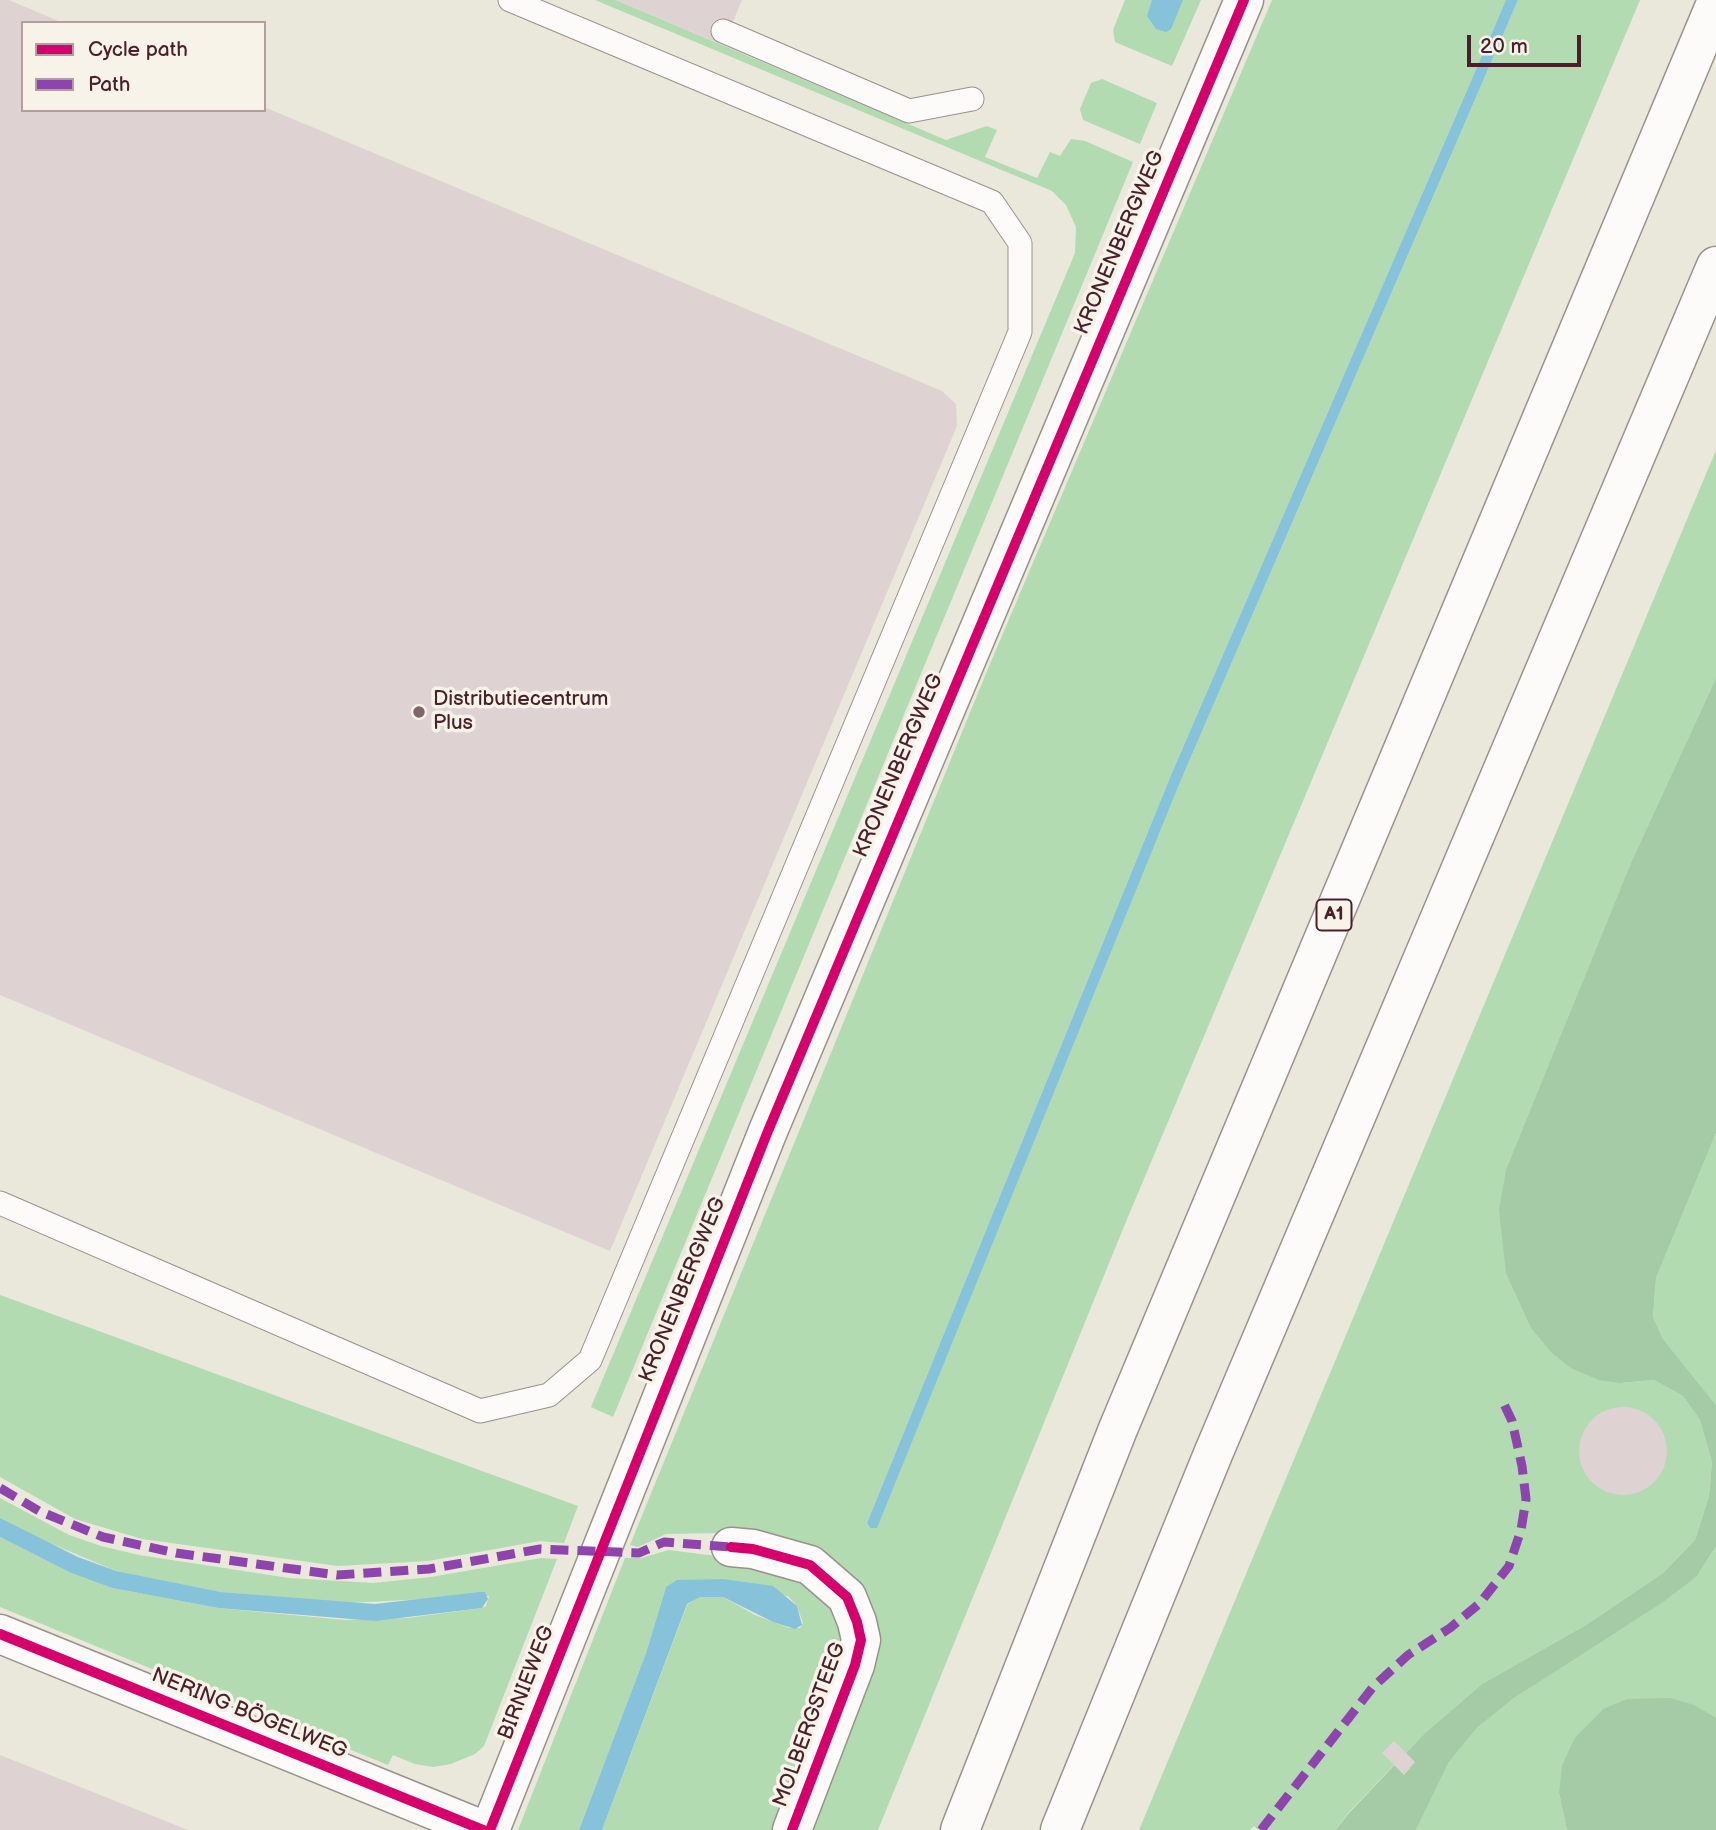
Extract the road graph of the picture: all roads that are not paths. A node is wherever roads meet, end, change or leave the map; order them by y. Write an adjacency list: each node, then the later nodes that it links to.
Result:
1 (510, 0): 7 (lane)
2 (1244, 0): 9 (main road, KRONENBERGWEG)
3 (1716, 3): 14 (main road, A1)
4 (723, 31): 5 (lane)
5 (972, 99)
6 (1716, 266): 15 (main road)
7 (0, 1203)
8 (731, 1547): 13 (main road, MOLBERGSTEEG)
9 (599, 1550): 12 (main road, BIRNIEWEG)
10 (0, 1633): 11 (main road, NERING BÖGELWEG)
11 (483, 1830)
12 (489, 1830)
13 (792, 1830)
14 (960, 1830)
15 (1060, 1830)

